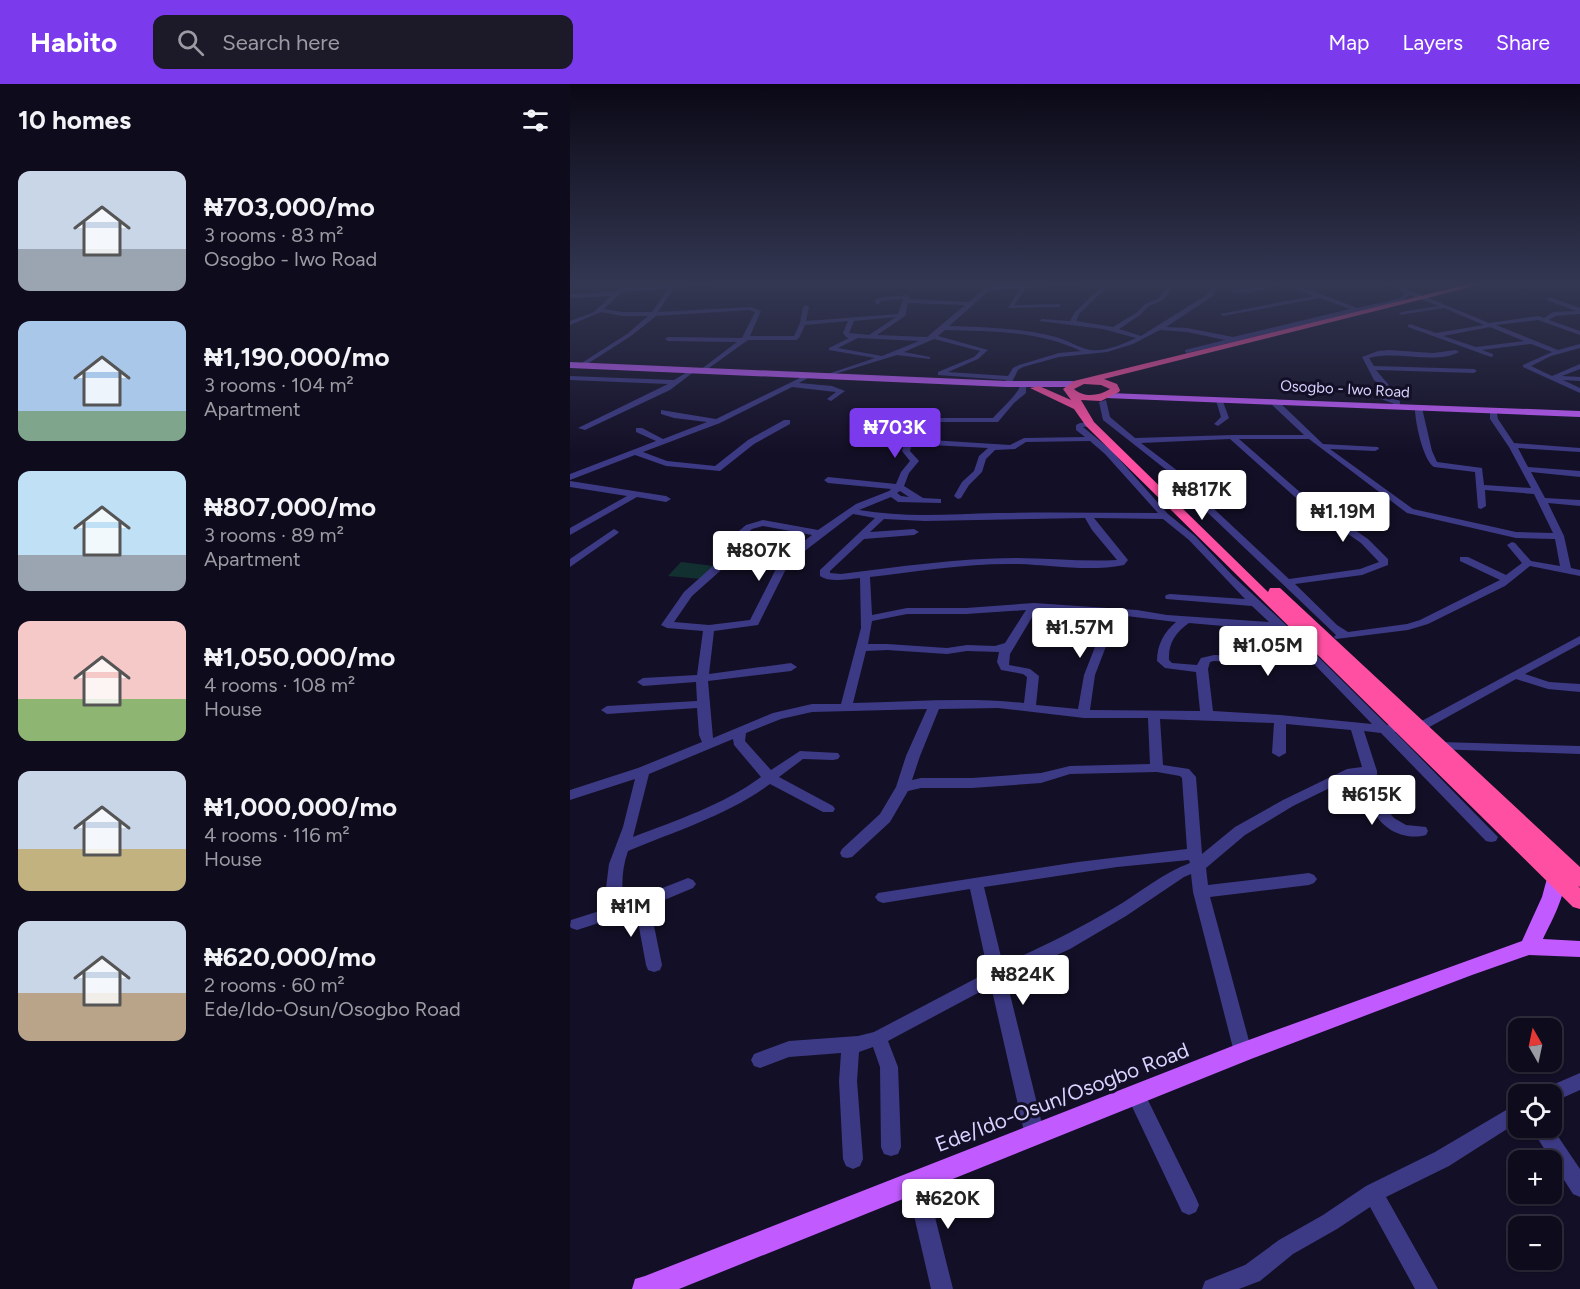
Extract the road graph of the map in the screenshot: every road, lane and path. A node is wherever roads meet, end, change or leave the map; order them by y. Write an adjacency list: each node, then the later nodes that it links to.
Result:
1 (618, 341): 24 (street)
2 (741, 341): 28 (street)
3 (847, 341): 21 (street)
4 (924, 341): 18 (street)
5 (946, 341): 37 (street)
6 (1059, 341): 16 (street)
7 (1132, 341): 16 (street)
8 (1224, 341): 15 (street)
9 (1266, 341): 43 (highway)
10 (1284, 341): 43 (highway)
11 (1453, 341): 14 (street)
12 (1531, 342): 14 (street); 19 (street)
13 (1580, 346): 19 (street)
14 (1472, 349): 20 (street)
15 (1187, 351)
16 (1087, 352): 37 (street)
17 (1456, 352): 22 (street)
18 (897, 353): 21 (street); 23 (street)
19 (1555, 353): 26 (street); 35 (street)
20 (1491, 355)
21 (882, 357): 32 (street)
22 (1430, 357): 27 (street); 29 (street)
23 (928, 358)
24 (582, 365): 25 (main road); 28 (main road)
25 (570, 366): 31 (main road)
26 (1580, 366): 35 (street)
27 (1371, 368): 29 (street); 48 (street)
28 (702, 370): 32 (main road)
29 (1442, 370): 30 (street)
30 (1474, 371)
31 (689, 373): 34 (main road); 38 (street)
32 (827, 376): 37 (main road, Osogbo - Iwo Road)
33 (570, 378): 38 (street)
34 (804, 378): 39 (street); 40 (main road)
35 (1552, 378): 36 (street); 42 (street)
36 (1580, 379)
37 (1008, 381): 43 (main road, Osogbo - Iwo Road)
38 (676, 382): 58 (street)
39 (792, 385): 45 (street); 53 (street)
40 (1023, 388): 41 (main road); 61 (street)
41 (1035, 388): 43 (highway)
42 (1580, 391)
43 (1091, 393): 44 (highway); 48 (main road, Osogbo - Iwo Road); 56 (highway); 56 (highway); 65 (street)
44 (1125, 395): 46 (main road, Osogbo - Iwo Road)
45 (831, 399)
46 (1218, 399): 47 (main road, Osogbo - Iwo Road); 55 (street)
47 (1273, 401): 49 (main road, Osogbo - Iwo Road); 63 (street)
48 (1396, 403): 52 (main road, Osogbo - Iwo Road)
49 (1418, 408): 50 (main road, Osogbo - Iwo Road); 78 (street)
50 (1493, 410): 52 (main road, Osogbo - Iwo Road); 67 (street)
51 (664, 412): 53 (street)
52 (1580, 412)
53 (717, 421): 66 (street)
54 (787, 422): 72 (street)
55 (1218, 424)
56 (1091, 426): 69 (street); 80 (highway); 98 (highway)
57 (921, 427): 60 (street); 61 (street); 64 (street)
58 (582, 428)
59 (639, 430): 66 (street)
60 (864, 430)
61 (977, 433): 64 (street); 69 (street)
62 (1232, 437): 63 (street); 65 (street); 107 (street)
63 (1312, 438): 68 (street)
64 (909, 441): 79 (street)
65 (1133, 441): 107 (street)
66 (664, 442): 72 (street)
67 (1512, 445): 71 (street); 73 (street)
68 (1322, 446): 70 (street); 97 (street)
69 (1012, 447): 82 (street)
70 (1375, 449)
71 (1580, 450)
72 (634, 452): 74 (street)
73 (1526, 469): 75 (street); 83 (street)
74 (572, 474)
75 (1580, 474)
76 (828, 480): 79 (street)
77 (570, 484): 81 (street)
78 (1480, 487): 83 (street); 87 (street)
79 (895, 490): 85 (street); 88 (street)
80 (1155, 494): 90 (street); 98 (highway)
81 (634, 495): 84 (street); 92 (street)
82 (958, 496)
83 (1539, 496): 86 (street); 97 (street)
84 (666, 499)
85 (938, 501)
86 (1580, 503)
87 (1480, 506)
88 (857, 509): 91 (street); 95 (street)
89 (1088, 516): 90 (street); 91 (street); 105 (street)
90 (1165, 516): 109 (street)
91 (880, 517): 96 (street)
92 (570, 532)
93 (614, 532): 102 (street)
94 (914, 532): 96 (street)
95 (819, 533): 115 (street); 115 (street)
96 (860, 536): 105 (street)
97 (1559, 536): 103 (street)
98 (1219, 543): 112 (highway); 118 (highway)
99 (1512, 544): 101 (street)
100 (1464, 559): 106 (street)
101 (1528, 563): 103 (street); 106 (street)
102 (570, 564)
103 (1566, 570): 104 (street)
104 (1580, 573)
105 (865, 574): 113 (street)
106 (1508, 580): 116 (street)
107 (1287, 582): 116 (street)
108 (1170, 597): 109 (street)
109 (1256, 603): 112 (street)
110 (1034, 606): 111 (street); 113 (street); 119 (street)
111 (1114, 612): 114 (street); 133 (street)
112 (1276, 616): 114 (street); 121 (street); 139 (highway)
113 (867, 620): 120 (street)
114 (1187, 620): 123 (street)
115 (709, 628): 125 (street)
116 (1346, 636): 118 (street)
117 (1580, 639): 124 (street)
118 (1327, 640): 137 (highway)
119 (1009, 646): 120 (street); 131 (street)
120 (863, 648): 130 (street)
121 (1318, 662): 123 (street); 140 (street)
122 (791, 667): 125 (street)
123 (1202, 669): 135 (street)
124 (1516, 675): 127 (street); 137 (street)
125 (702, 678): 126 (street); 128 (street)
126 (643, 682)
127 (1580, 688)
128 (705, 704): 132 (street); 142 (street)
129 (935, 704): 130 (street); 131 (street); 148 (street)
130 (846, 706): 141 (street)
131 (1030, 706): 133 (street)
132 (608, 710)
133 (1084, 714): 134 (street)
134 (1154, 715): 135 (street); 147 (street)
135 (1207, 715): 136 (street)
136 (1280, 719): 138 (street); 145 (street)
137 (1420, 727): 143 (highway)
138 (1357, 728): 140 (street); 150 (street)
139 (1400, 728): 140 (street); 161 (highway)
140 (1382, 729): 157 (street)
141 (740, 731): 142 (street); 151 (street)
142 (709, 743): 149 (street)
143 (1440, 746): 144 (street); 161 (highway)
144 (1580, 750)
145 (1279, 753)
146 (833, 756): 151 (street)
147 (1157, 768): 152 (street); 160 (street)
148 (909, 770): 152 (street); 153 (street)
149 (643, 771): 154 (street); 158 (street)
150 (1370, 771): 156 (street); 160 (street)
151 (770, 778): 155 (street); 158 (street)
152 (921, 783): 153 (street)
153 (903, 786): 159 (street)
154 (570, 795)
155 (828, 809)
156 (1421, 831)
157 (1491, 837)
158 (621, 848): 169 (street)
159 (847, 853)
160 (1197, 860): 164 (street); 165 (street); 174 (street)
161 (1571, 873): 167 (highway); 171 (main road)
162 (1309, 879): 165 (street)
163 (688, 884): 168 (street)
164 (976, 884): 166 (street); 174 (street)
165 (1201, 892): 177 (street)
166 (883, 897)
167 (1580, 901)
168 (642, 903): 169 (street); 173 (street)
169 (617, 912): 170 (street)
170 (577, 924)
171 (1529, 947): 172 (main road); 177 (main road, Ede/Ido-Osun/Osogbo Road)
172 (1580, 949)
173 (654, 965)
174 (997, 975): 175 (street); 183 (street)
175 (878, 1038): 176 (street); 185 (street)
176 (850, 1045): 178 (street); 186 (street)
177 (1243, 1052): 181 (main road, Ede/Ido-Osun/Osogbo Road)
178 (760, 1060)
179 (1580, 1081): 180 (street)
180 (1562, 1089)
181 (1136, 1095): 183 (main road, Ede/Ido-Osun/Osogbo Road); 190 (street)
182 (1508, 1118): 189 (street)
183 (1035, 1136): 187 (main road, Ede/Ido-Osun/Osogbo Road)
184 (1548, 1138): 188 (street)
185 (891, 1147)
186 (853, 1160)
187 (916, 1181): 191 (main road, Ede/Ido-Osun/Osogbo Road); 192 (street)
188 (1580, 1187)
189 (1374, 1193): 193 (street); 194 (street)
190 (1189, 1205)
191 (645, 1289)
192 (942, 1289)
193 (1213, 1289)
194 (1427, 1289)

